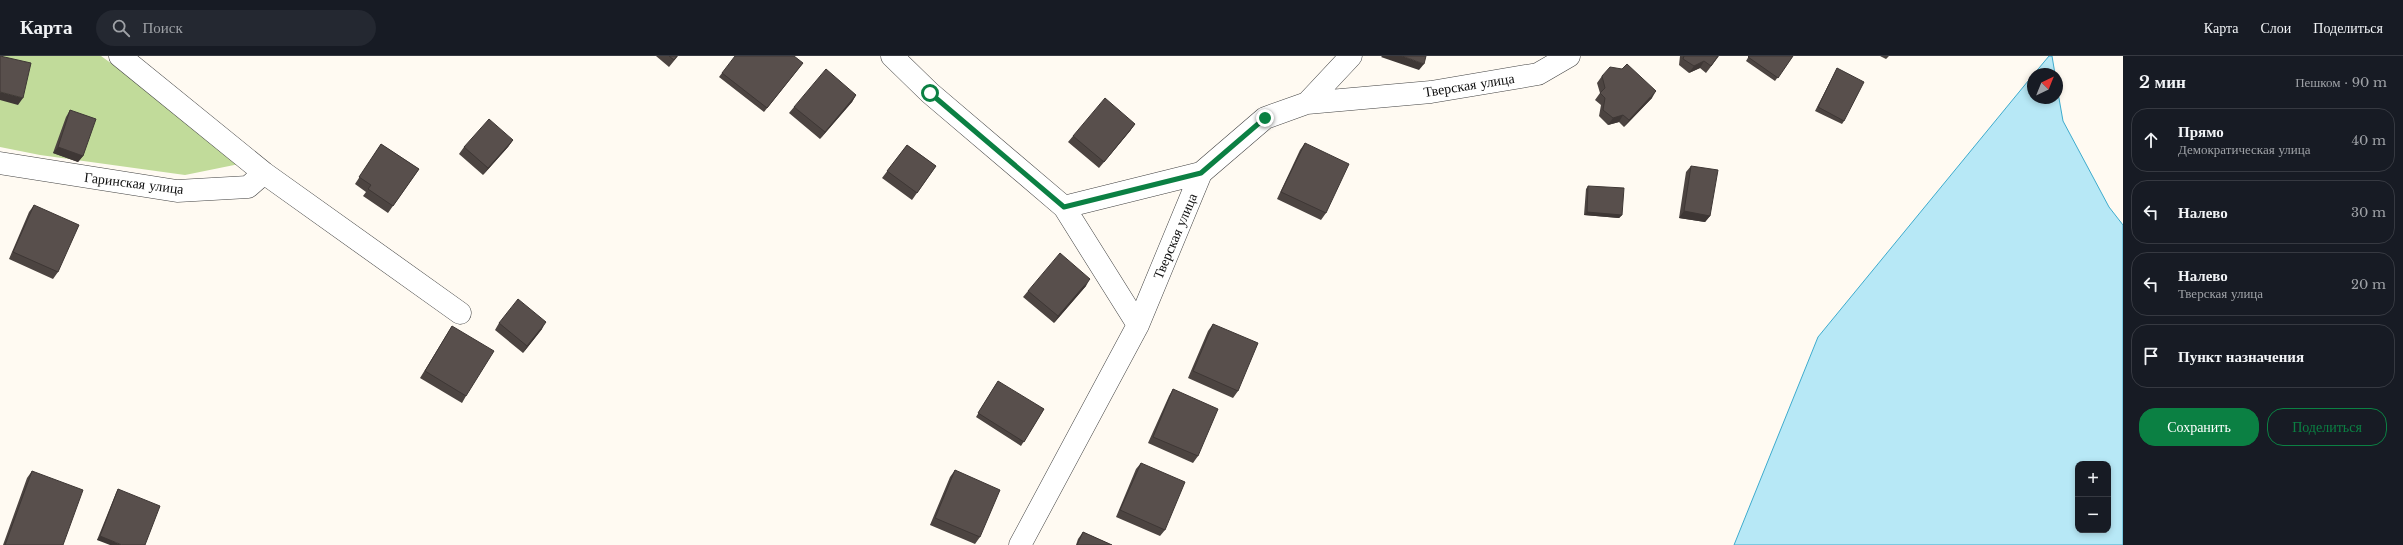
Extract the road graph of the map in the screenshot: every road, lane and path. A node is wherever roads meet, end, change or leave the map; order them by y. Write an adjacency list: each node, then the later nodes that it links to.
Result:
1 (120, 56): 7 (street)
2 (892, 56): 9 (street)
3 (1351, 56): 5 (street)
4 (1569, 56): 5 (street, Тверская улица)
5 (1307, 103): 8 (street, Тверская улица)
6 (0, 163): 7 (street, Гаринская улица)
7 (264, 173): 10 (street)
8 (1201, 173): 9 (street); 11 (street, Тверская улица)
9 (1064, 207): 11 (street)
10 (460, 313)
11 (1138, 325): 12 (street, Тверская улица)
12 (1020, 545)

